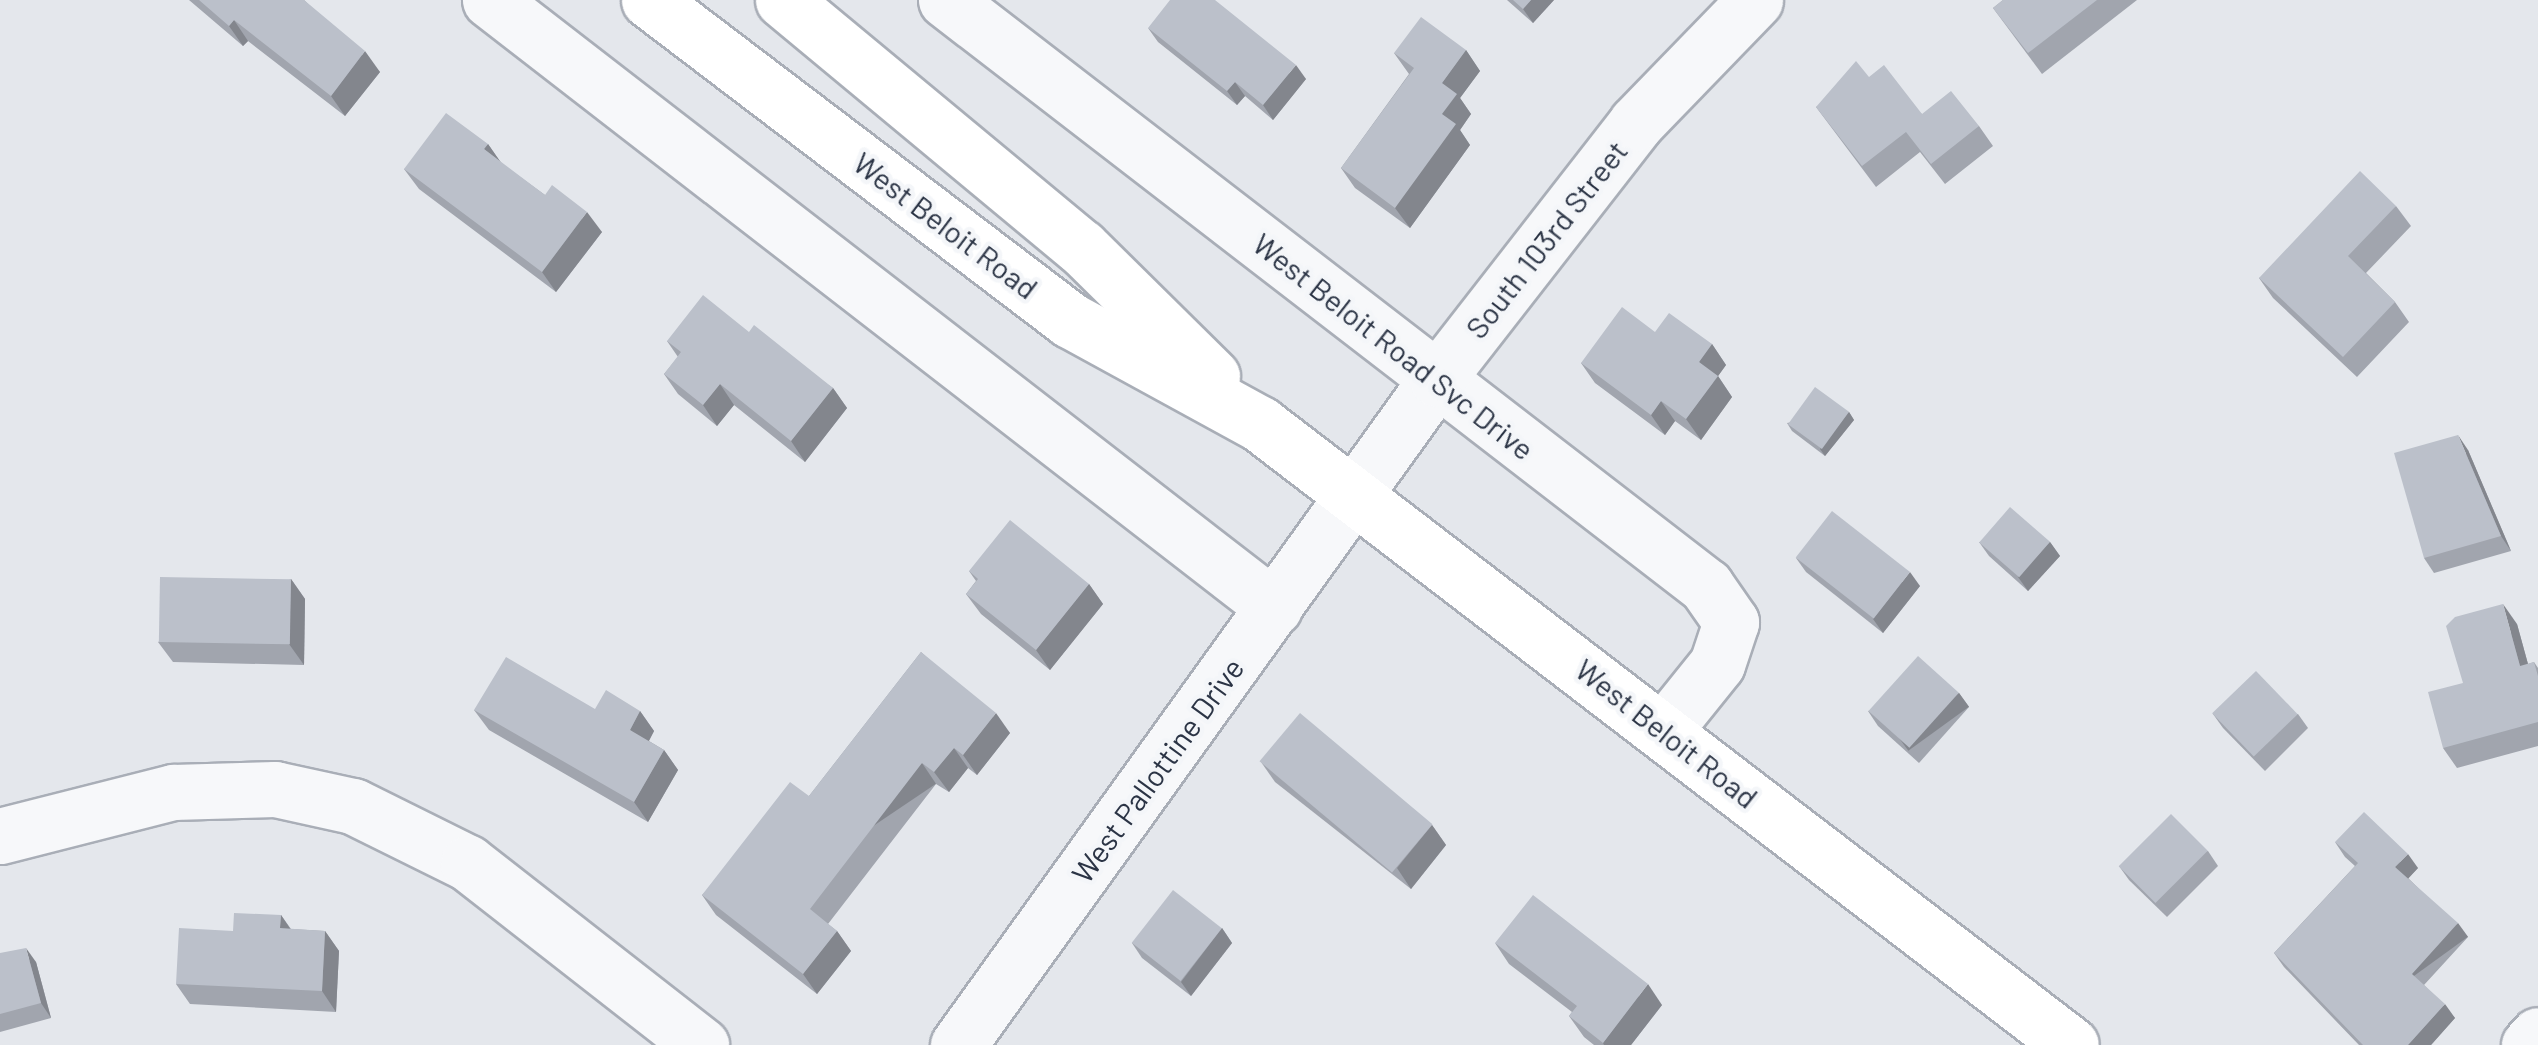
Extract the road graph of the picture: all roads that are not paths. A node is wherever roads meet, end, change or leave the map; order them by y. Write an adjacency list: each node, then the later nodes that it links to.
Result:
1 (490, 0): 9 (street)
2 (649, 0): 7 (main road, West Beloit Road)
3 (783, 0): 7 (main road, West Beloit Road)
4 (946, 0): 6 (street, West Beloit Road Svc Drive)
5 (1755, 0): 6 (street, South 103rd Street)
6 (1438, 380): 8 (street, South 103rd Street); 10 (street, West Beloit Road Svc Drive)
7 (1260, 424): 8 (main road, West Beloit Road)
8 (1358, 496): 9 (street, West Pallottine Drive); 10 (main road, West Beloit Road)
9 (1274, 608): 14 (street, West Pallottine Drive)
10 (1664, 730): 15 (main road, West Beloit Road)
11 (0, 836): 13 (street)
12 (2538, 1035): 16 (street)
13 (701, 1045)
14 (958, 1045)
15 (2071, 1045)
16 (2529, 1045)

